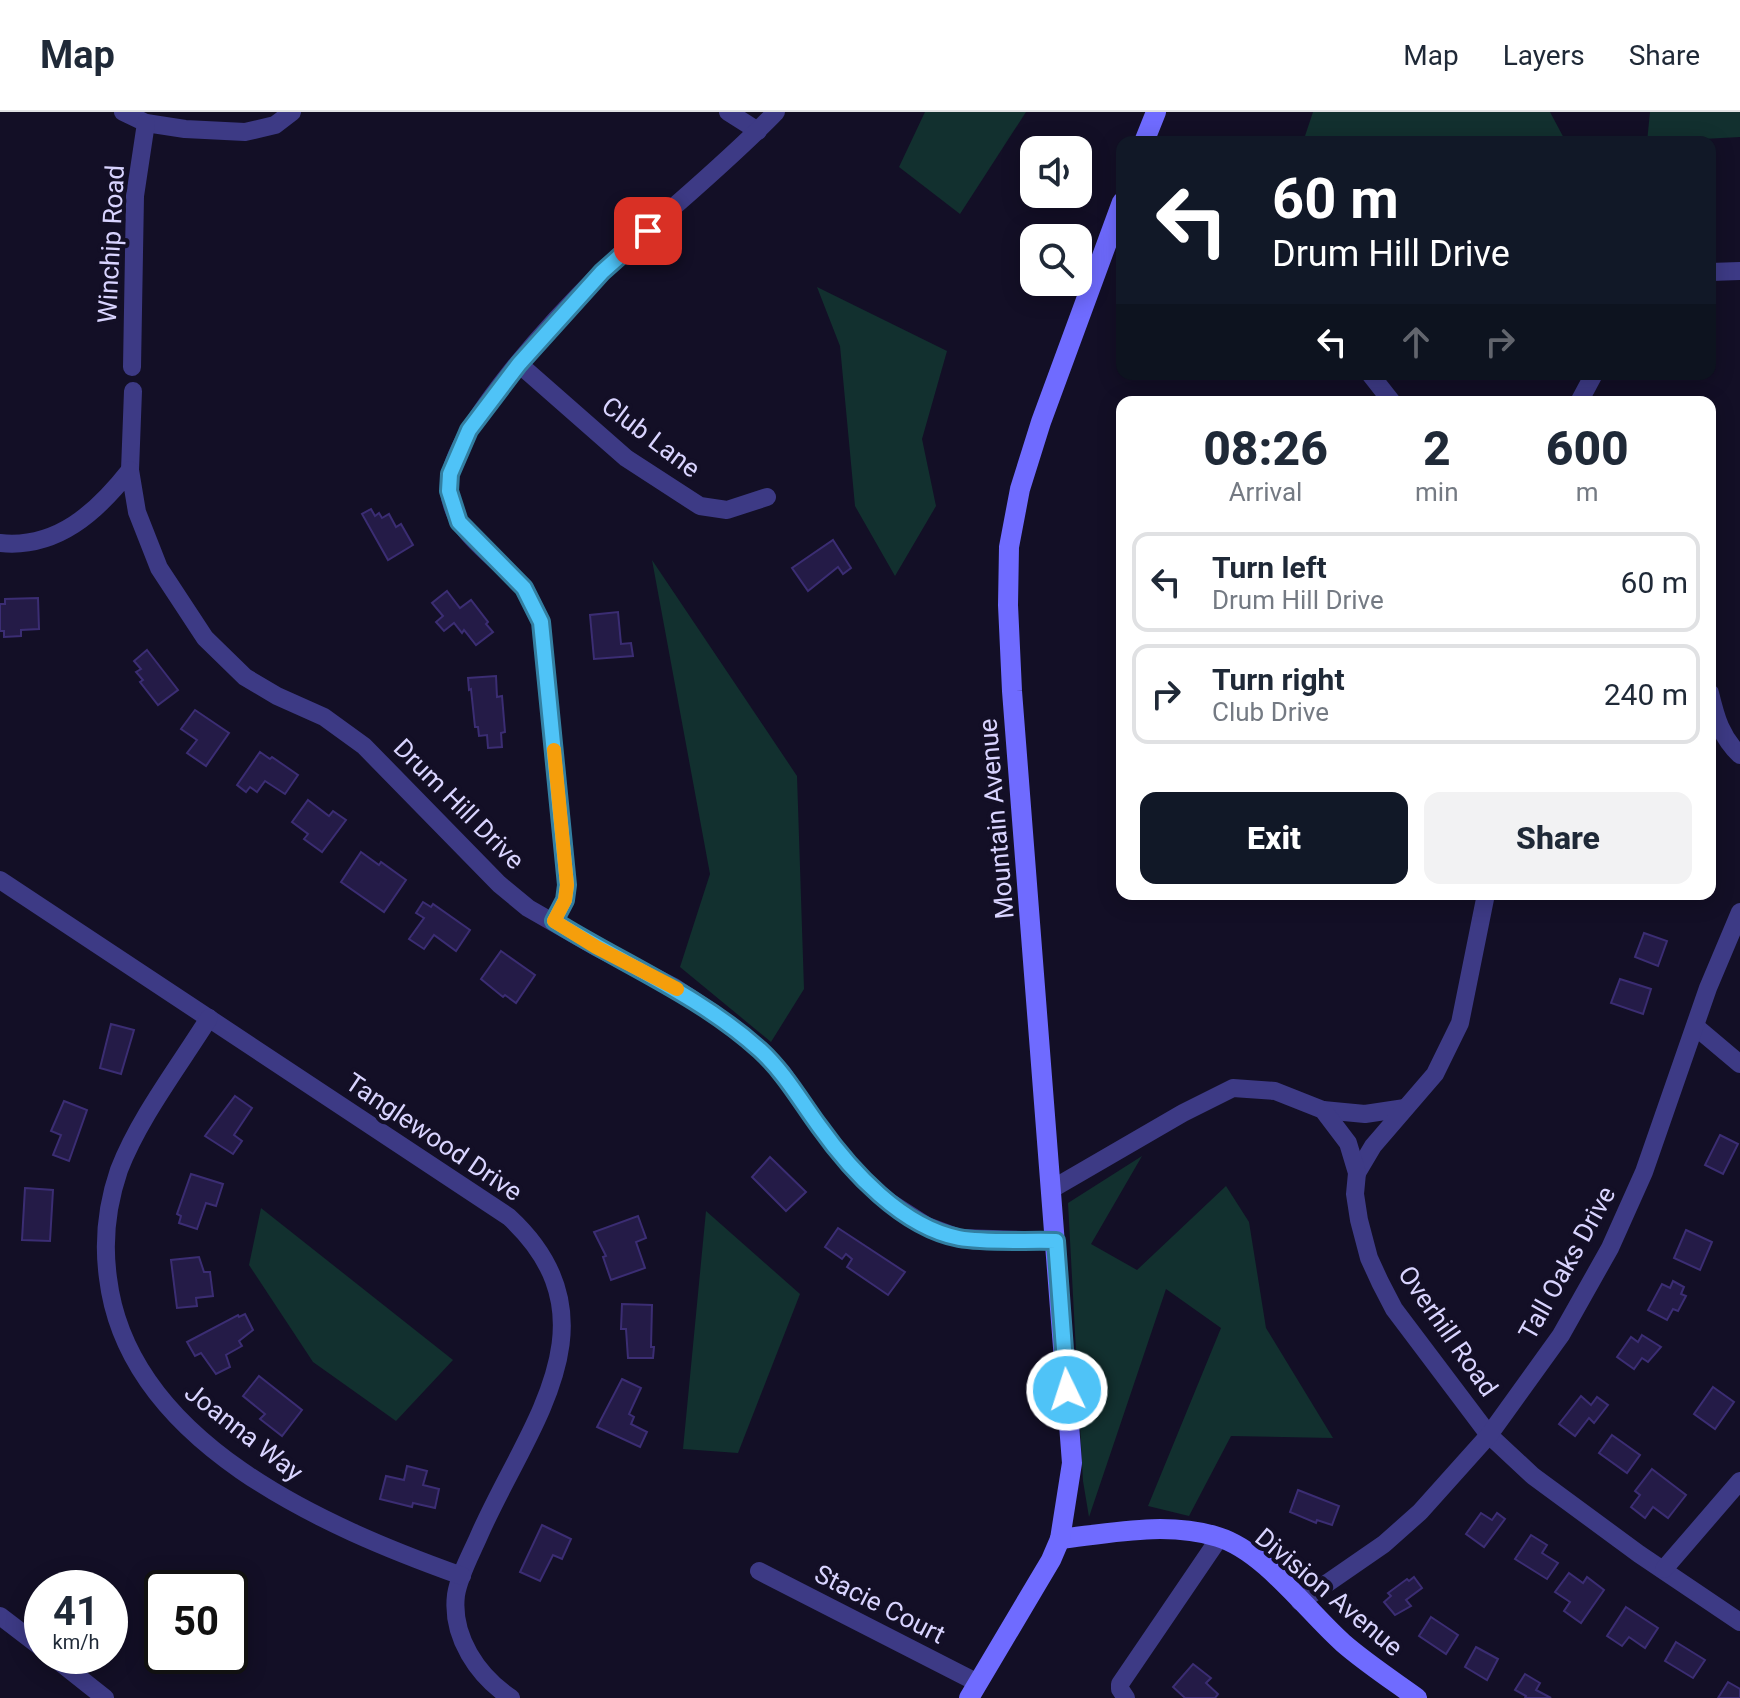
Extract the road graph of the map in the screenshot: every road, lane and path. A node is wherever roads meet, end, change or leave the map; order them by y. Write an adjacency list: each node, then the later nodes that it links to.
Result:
1 (123, 112): 6 (street)
2 (292, 112): 6 (street)
3 (728, 112): 7 (street)
4 (776, 112): 7 (street)
5 (1156, 112): 8 (main road)
6 (146, 123): 13 (street, Winchip Road)
7 (758, 131): 12 (street)
8 (1146, 136)
9 (1116, 221): 32 (main road, Mountain Avenue)
10 (1740, 271): 11 (street)
11 (1716, 272)
12 (519, 364): 18 (street, Club Lane); 25 (street)
13 (132, 367)
14 (1375, 380): 16 (street)
15 (133, 391): 17 (street)
16 (1387, 396)
17 (130, 470): 19 (street); 25 (street, Drum Hill Drive)
18 (767, 497)
19 (9, 543)
20 (1716, 717): 21 (street)
21 (1740, 755)
22 (0, 880): 26 (street, Tanglewood Drive)
23 (1485, 900): 29 (street)
24 (1740, 912): 27 (street, Tall Oaks Drive)
25 (554, 921): 33 (street, Drum Hill Drive)
26 (209, 1018): 40 (street, Tanglewood Drive); 40 (street, Joanna Way)
27 (1696, 1027): 28 (street); 34 (street, Tall Oaks Drive)
28 (1740, 1064)
29 (1405, 1108): 30 (street); 31 (street)
30 (1323, 1110): 31 (street, Overhill Road); 32 (street)
31 (1357, 1173): 34 (street, Overhill Road)
32 (1052, 1189): 33 (main road, Mountain Avenue)
33 (1056, 1241): 37 (main road, Mountain Avenue)
34 (1489, 1435): 38 (street, Overhill Road); 41 (street, Tall Oaks Drive)
35 (1740, 1481): 38 (street)
36 (1220, 1537): 37 (main road, Division Avenue); 41 (main road, Division Avenue); 49 (street)
37 (1060, 1539): 46 (main road, Mountain Avenue)
38 (1664, 1569): 43 (street, Overhill Road)
39 (759, 1571): 46 (street, Stacie Court)
40 (462, 1576): 48 (street, Tanglewood Drive)
41 (1300, 1602): 50 (main road, Division Avenue)
42 (0, 1616): 44 (street)
43 (1740, 1622)
44 (24, 1634)
45 (75, 1674): 47 (street)
46 (973, 1690)
47 (105, 1698)
48 (511, 1698)
49 (1126, 1698)
50 (1417, 1698)

